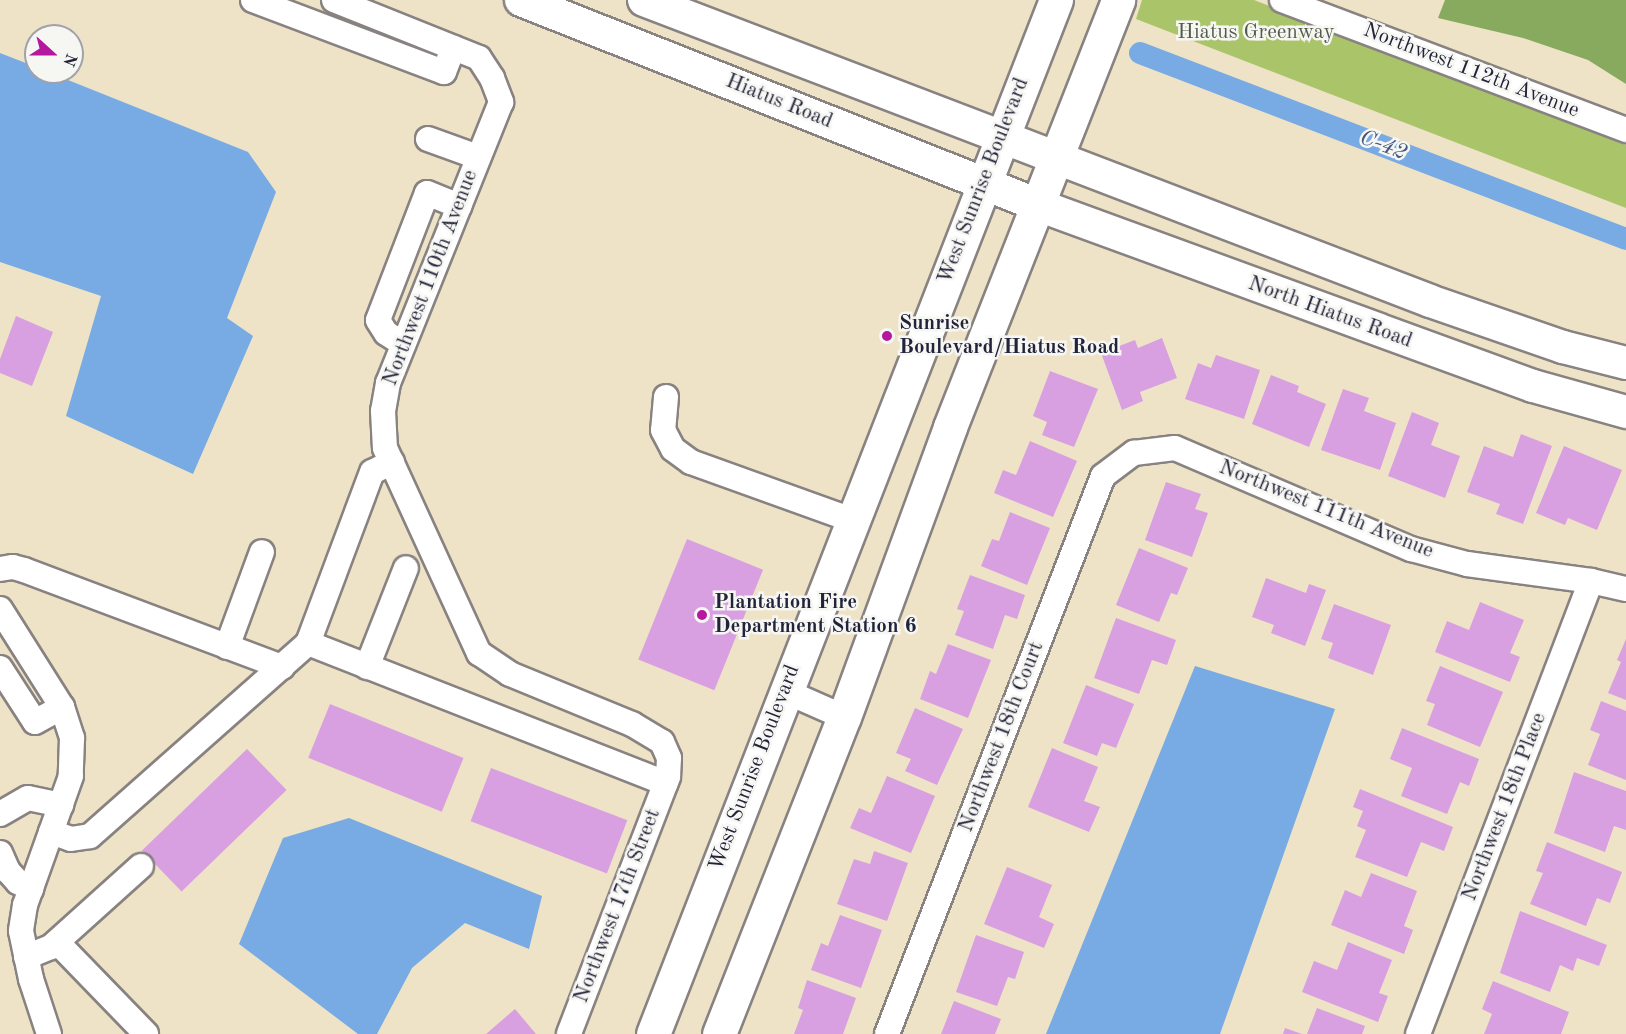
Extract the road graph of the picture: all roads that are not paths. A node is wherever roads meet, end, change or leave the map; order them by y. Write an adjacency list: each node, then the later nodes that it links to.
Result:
1 (253, 0): 8 (street)
2 (334, 0): 8 (street, Northwest 110th Avenue)
3 (521, 0): 14 (main road, Hiatus Road)
4 (644, 0): 10 (main road)
5 (1056, 0): 10 (highway, West Sunrise Boulevard)
6 (1118, 0): 13 (highway)
7 (1282, 0): 9 (street, Northwest 112th Avenue)
8 (453, 48): 12 (street, Northwest 110th Avenue)
9 (1626, 130)
10 (1001, 138): 13 (main road); 14 (highway, West Sunrise Boulevard)
11 (428, 139): 12 (street)
12 (478, 157): 16 (street, Northwest 110th Avenue)
13 (1055, 158): 15 (highway); 18 (main road)
14 (983, 183): 15 (main road, Hiatus Road); 23 (highway, West Sunrise Boulevard)
15 (1038, 205): 20 (main road, North Hiatus Road); 37 (highway)
16 (459, 206): 17 (street, Northwest 110th Avenue); 17 (street)
17 (404, 344): 22 (street, Northwest 110th Avenue)
18 (1626, 363)
19 (666, 396): 23 (street)
20 (1626, 412)
21 (1134, 453): 27 (street, Northwest 111th Avenue); 52 (street, Northwest 18th Court)
22 (392, 462): 30 (street); 38 (street, Northwest 110th Avenue)
23 (852, 520): 35 (highway, West Sunrise Boulevard)
24 (262, 552): 31 (street)
25 (406, 568): 33 (street)
26 (0, 569): 31 (street)
27 (1591, 581): 28 (street, Northwest 111th Avenue); 53 (street, Northwest 18th Place)
28 (1626, 589)
29 (0, 609): 36 (street)
30 (308, 643): 32 (street); 33 (street)
31 (226, 647): 32 (street)
32 (282, 667): 41 (street)
33 (367, 667): 38 (street)
34 (0, 668): 36 (street)
35 (785, 691): 37 (street); 50 (highway, West Sunrise Boulevard)
36 (62, 707): 39 (street)
37 (844, 717): 51 (highway)
38 (667, 780): 49 (street, Northwest 17th Street)
39 (61, 805): 40 (street); 41 (street)
40 (0, 814)
41 (51, 832): 44 (street)
42 (0, 853): 44 (street)
43 (141, 866): 45 (street)
44 (31, 889): 46 (street)
45 (57, 942): 46 (street); 48 (street)
46 (26, 957): 47 (street)
47 (49, 1034)
48 (146, 1034)
49 (569, 1034)
50 (653, 1034)
51 (719, 1034)
52 (887, 1034)
53 (1418, 1034)

